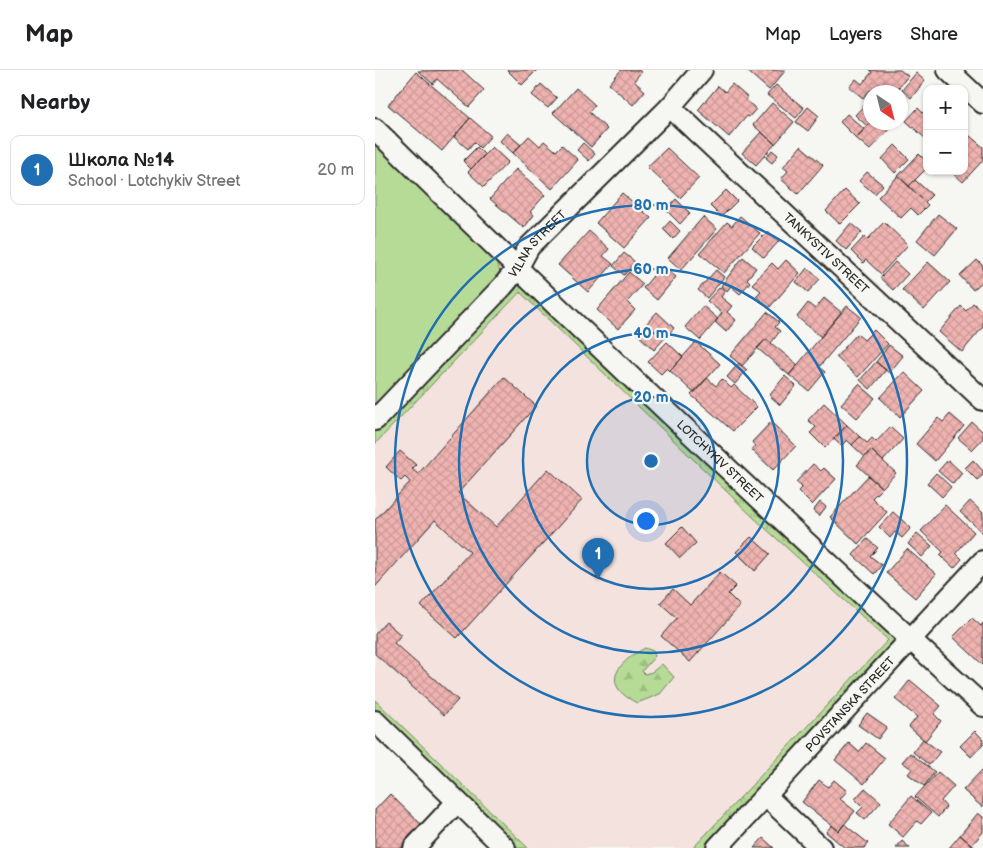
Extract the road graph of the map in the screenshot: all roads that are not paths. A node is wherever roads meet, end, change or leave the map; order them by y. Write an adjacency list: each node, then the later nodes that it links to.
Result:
1 (702, 70): 4 (street, VILNA STREET)
2 (948, 70): 3 (street)
3 (983, 103)
4 (669, 107): 6 (street, VILNA STREET); 7 (street, TANKYSTIV STREET)
5 (375, 129): 6 (street, LOTCHYKIV STREET)
6 (517, 269): 8 (street, VILNA STREET); 10 (street, LOTCHYKIV STREET)
7 (983, 400)
8 (375, 420)
9 (983, 561): 10 (street, POVSTANSKA STREET)
10 (909, 638): 11 (street, LOTCHYKIV STREET); 13 (street, POVSTANSKA STREET)
11 (983, 706)
12 (379, 733): 14 (street)
13 (766, 796): 17 (street, POVSTANSKA STREET); 18 (street)
14 (457, 802): 15 (street); 16 (street)
15 (414, 848)
16 (505, 848)
17 (717, 848)
18 (821, 848)

